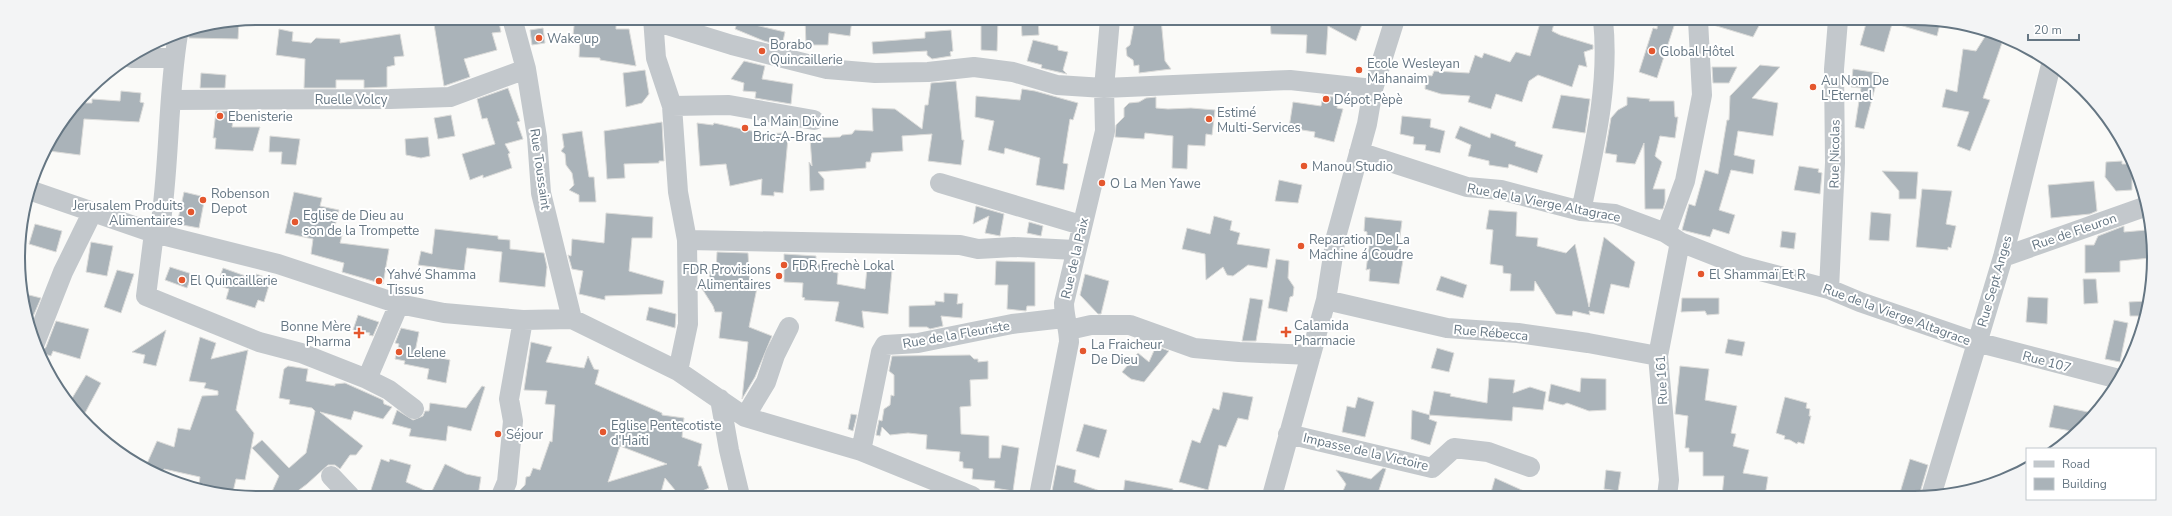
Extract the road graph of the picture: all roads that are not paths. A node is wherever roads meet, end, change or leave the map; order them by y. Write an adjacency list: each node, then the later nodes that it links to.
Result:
1 (514, 25): 12 (street, Rue Toussaint)
2 (654, 25): 17 (street)
3 (667, 25): 14 (street)
4 (1109, 25): 14 (street, Rue de la Paix)
5 (1393, 25): 15 (street)
6 (1603, 25): 24 (street)
7 (1698, 25): 27 (street, Rue 161)
8 (1838, 25): 31 (street, Rue Nicolas)
9 (177, 40): 11 (street)
10 (138, 58): 11 (street)
11 (174, 58): 16 (street)
12 (526, 69): 16 (street, Ruelle Volcy); 34 (street, Rue Toussaint)
13 (2050, 69): 30 (street, Rue Sept Anges)
14 (1104, 88): 15 (street); 25 (street, Rue de la Paix)
15 (1373, 89): 19 (street)
16 (172, 100): 26 (street)
17 (672, 106): 18 (street); 28 (street)
18 (814, 120)
19 (1359, 152): 24 (street, Rue de la Vierge Altagrace); 32 (street)
20 (940, 183): 25 (street)
21 (35, 192): 23 (street)
22 (2142, 208): 30 (street, Rue de Fleuron)
23 (93, 211): 26 (street); 38 (street)
24 (1580, 211): 27 (street, Rue de la Vierge Altagrace)
25 (1081, 225): 29 (street, Rue de la Paix)
26 (157, 234): 33 (street); 44 (street)
27 (1673, 238): 31 (street, Rue de la Vierge Altagrace); 41 (street, Rue 161)
28 (687, 240): 29 (street); 42 (street)
29 (1075, 250): 36 (street, Rue de la Paix)
30 (2003, 257): 39 (street, Rue Sept Anges)
31 (1829, 289): 39 (street, Rue de la Vierge Altagrace)
32 (1326, 300): 40 (street); 41 (street, Rue Rébecca)
33 (399, 304): 35 (street); 44 (street)
34 (572, 319): 35 (street); 42 (street)
35 (523, 320): 53 (street)
36 (1066, 324): 40 (street); 49 (street, Rue de la Fleuriste); 56 (street, Rue de la Paix)
37 (789, 327): 47 (street)
38 (38, 336)
39 (1976, 342): 43 (street, Rue 107); 59 (street, Rue Sept Anges)
40 (1311, 355): 48 (street)
41 (1658, 356): 58 (street, Rue 161)
42 (678, 371): 45 (street)
43 (2114, 378)
44 (367, 379): 46 (street)
45 (720, 399): 47 (street); 54 (street)
46 (414, 409)
47 (745, 417): 49 (street)
48 (1288, 434): 50 (street, Impasse de la Victoire); 57 (street)
49 (861, 451): 55 (street)
50 (1530, 467)
51 (331, 476): 52 (street)
52 (345, 491)
53 (503, 491)
54 (739, 491)
55 (960, 491)
56 (1040, 491)
57 (1273, 491)
58 (1668, 491)
59 (1933, 491)

